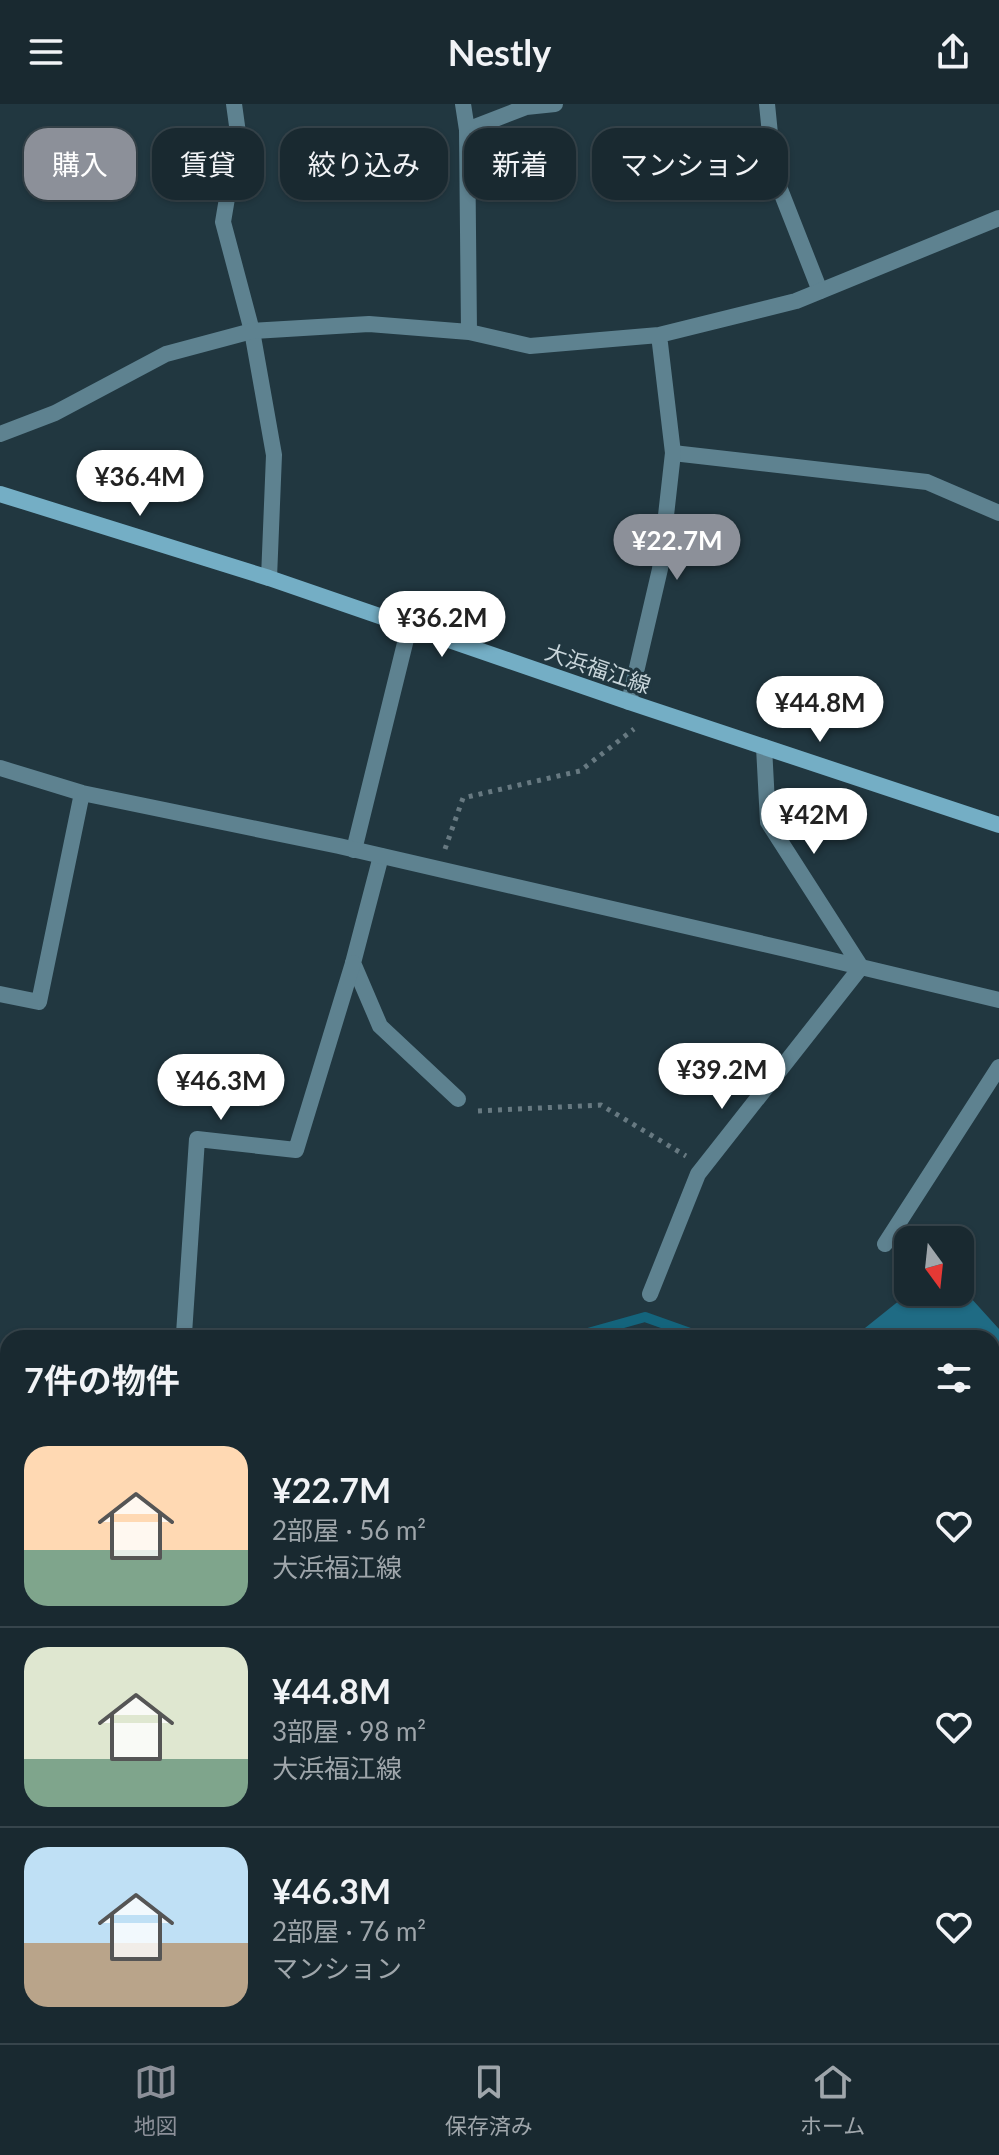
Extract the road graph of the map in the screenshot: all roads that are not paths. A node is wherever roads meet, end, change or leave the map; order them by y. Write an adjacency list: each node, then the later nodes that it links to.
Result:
1 (234, 104): 10 (street)
2 (463, 104): 5 (street)
3 (555, 104): 6 (street)
4 (767, 104): 9 (street)
5 (467, 128)
6 (472, 128)
7 (468, 200): 11 (street)
8 (999, 218): 9 (street)
9 (820, 291): 12 (street)
10 (252, 331): 11 (street); 13 (street); 17 (street)
11 (469, 332): 12 (street)
12 (659, 335): 14 (street)
13 (0, 434)
14 (673, 453): 16 (street); 19 (street)
15 (0, 494): 17 (main road, 大浜福江線)
16 (999, 513)
17 (269, 578): 18 (main road, 大浜福江線)
18 (409, 627): 19 (main road, 大浜福江線); 24 (street)
19 (629, 702): 20 (main road, 大浜福江線)
20 (764, 747): 23 (main road, 大浜福江線); 27 (street)
21 (0, 768): 22 (street)
22 (82, 793): 24 (street); 28 (street)
23 (999, 825)
24 (354, 850): 25 (street)
25 (381, 856): 26 (street); 27 (street)
26 (353, 963): 31 (street); 34 (street)
27 (861, 967): 29 (street); 33 (street)
28 (0, 994)
29 (999, 1000)
30 (999, 1067): 32 (street)
31 (458, 1099)
32 (885, 1244)
33 (650, 1294)
34 (184, 1330)

